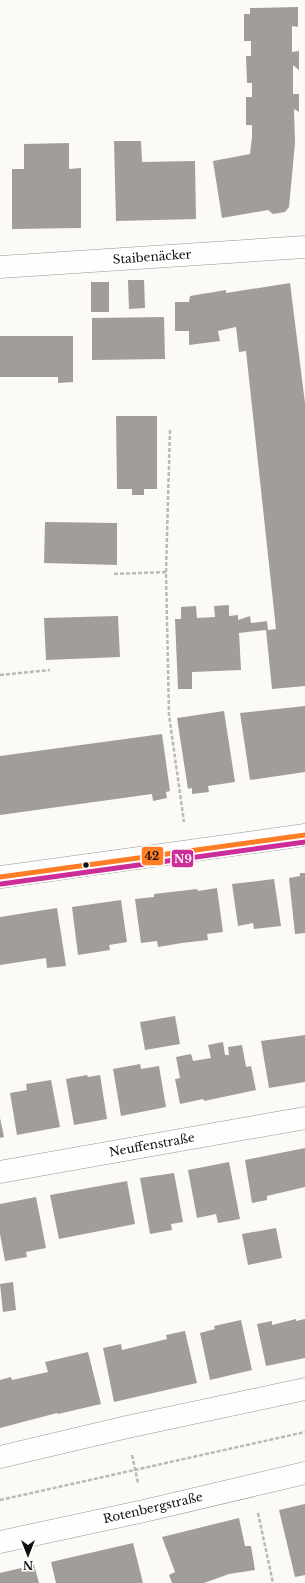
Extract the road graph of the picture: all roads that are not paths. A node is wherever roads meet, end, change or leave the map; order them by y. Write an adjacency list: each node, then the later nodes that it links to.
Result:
1 (305, 247): 2 (street, Staibenäcker)
2 (0, 268)
3 (305, 835): 4 (street)
4 (0, 877)
5 (305, 1118): 6 (street, Neuffenstraße)
6 (0, 1172)
7 (305, 1389): 8 (street)
8 (0, 1457)
9 (305, 1473): 10 (street, Rotenbergstraße)
10 (0, 1542)

